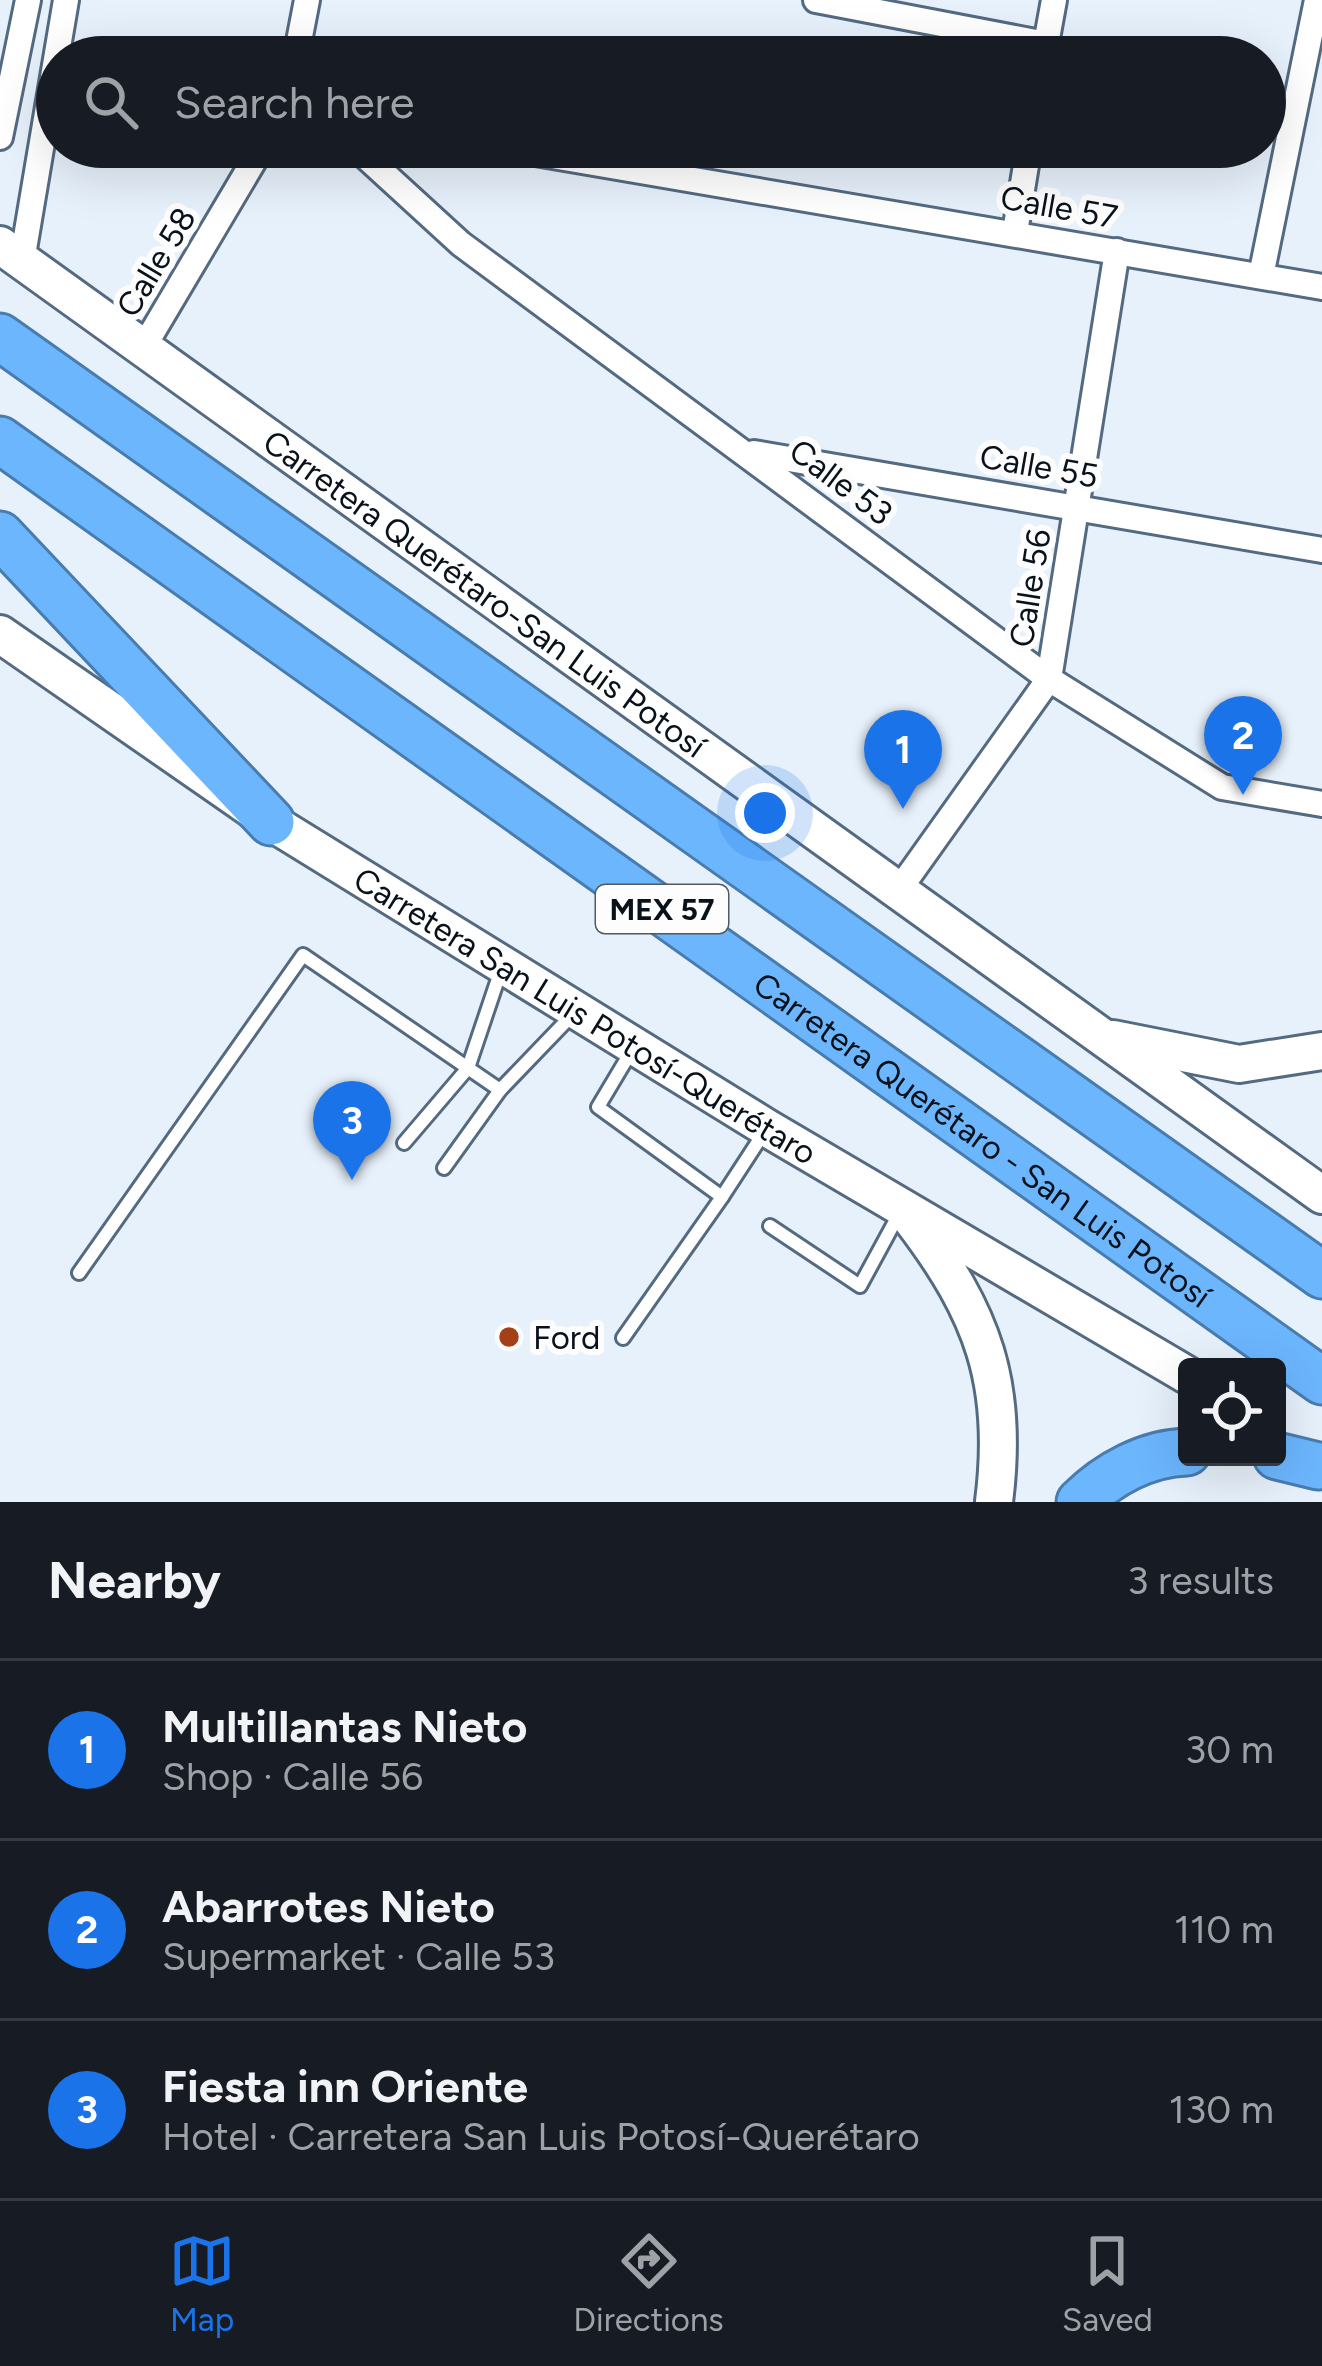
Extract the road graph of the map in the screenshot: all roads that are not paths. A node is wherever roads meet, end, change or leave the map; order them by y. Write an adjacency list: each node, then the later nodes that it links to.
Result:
1 (28, 0): 12 (street)
2 (66, 0): 7 (street)
3 (308, 0): 8 (street)
4 (817, 0): 9 (street)
5 (1054, 0): 10 (street)
6 (1317, 0): 11 (street)
7 (60, 36)
8 (300, 36)
9 (981, 36)
10 (1048, 36)
11 (1311, 86): 23 (street)
12 (7, 102): 13 (street); 14 (street)
13 (36, 114)
14 (0, 137)
15 (36, 154): 22 (street)
16 (250, 168): 26 (street, Calle 58)
17 (378, 168): 28 (street, Calle 53)
18 (627, 168): 20 (street, Calle 57)
19 (1026, 168): 20 (street)
20 (1015, 232): 21 (street, Calle 57)
21 (1117, 250): 23 (street, Calle 57); 29 (street, Calle 56)
22 (11, 253): 26 (main road, Carretera Querétaro-San Luis Potosí)
23 (1261, 276): 24 (street, Calle 57)
24 (1322, 287)
25 (0, 337): 52 (highway, MEX 57)
26 (143, 348): 36 (main road, Carretera Querétaro-San Luis Potosí)
27 (0, 440): 55 (highway, Carretera Querétaro - San Luis Potosí / MEX 57)
28 (745, 452): 29 (street, Calle 55); 33 (street, Calle 53)
29 (1077, 506): 31 (street, Calle 55); 33 (street, Calle 56)
30 (0, 535): 35 (highway)
31 (1322, 550)
32 (0, 634): 35 (main road, Carretera San Luis Potosí-Querétaro)
33 (1048, 679): 34 (street, Calle 53); 36 (street, Calle 56)
34 (1322, 803)
35 (271, 822): 37 (main road, Carretera San Luis Potosí-Querétaro)
36 (898, 891): 39 (main road, Carretera Querétaro-San Luis Potosí)
37 (502, 966): 38 (main road, Carretera San Luis Potosí-Querétaro); 42 (lane)
38 (578, 1008): 40 (main road, Carretera San Luis Potosí-Querétaro); 43 (lane)
39 (1100, 1036): 41 (main road); 47 (main road, Carretera Querétaro-San Luis Potosí)
40 (635, 1044): 44 (main road, Carretera San Luis Potosí-Querétaro); 48 (lane)
41 (1322, 1051)
42 (468, 1068): 43 (lane); 45 (lane); 51 (lane)
43 (500, 1090): 46 (lane)
44 (766, 1128): 48 (lane); 49 (main road, Carretera San Luis Potosí-Querétaro)
45 (404, 1143)
46 (444, 1168)
47 (1322, 1196)
48 (722, 1197): 53 (lane)
49 (902, 1207): 50 (lane); 54 (main road, Carretera San Luis Potosí-Querétaro); 57 (main road)
50 (770, 1226)
51 (79, 1273)
52 (1322, 1275)
53 (623, 1338)
54 (1178, 1370)
55 (1322, 1381)
56 (1178, 1452): 58 (highway)
57 (994, 1502)
58 (1080, 1502)

